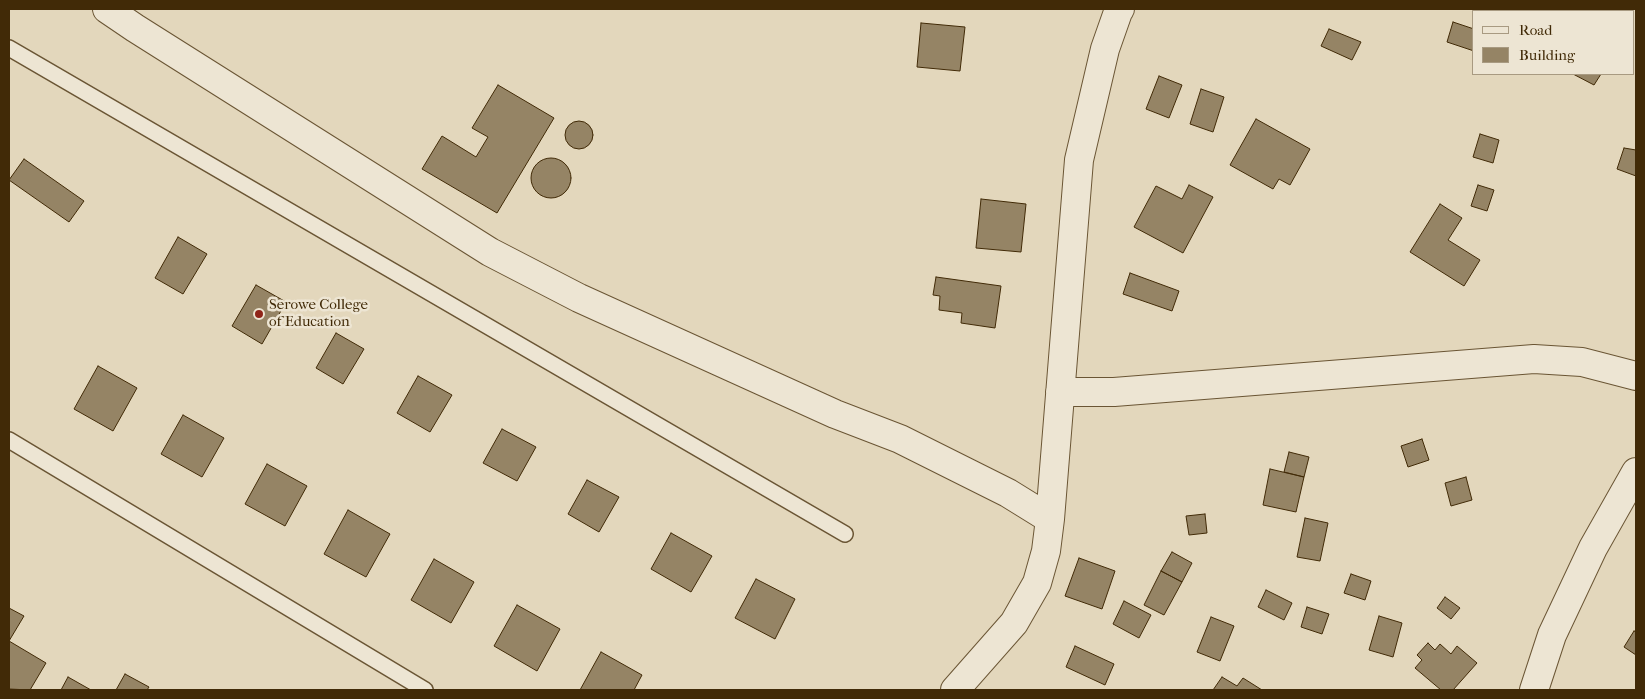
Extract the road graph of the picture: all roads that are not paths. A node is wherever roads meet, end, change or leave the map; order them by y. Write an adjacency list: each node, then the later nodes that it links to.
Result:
1 (107, 9): 8 (street)
2 (1118, 10): 5 (street)
3 (9, 48): 9 (lane)
4 (1636, 376): 5 (street)
5 (1060, 392): 8 (street)
6 (9, 440): 10 (lane)
7 (1636, 472): 12 (street)
8 (1050, 520): 11 (street)
9 (845, 534)
10 (425, 690)
11 (955, 690)
12 (1534, 690)

